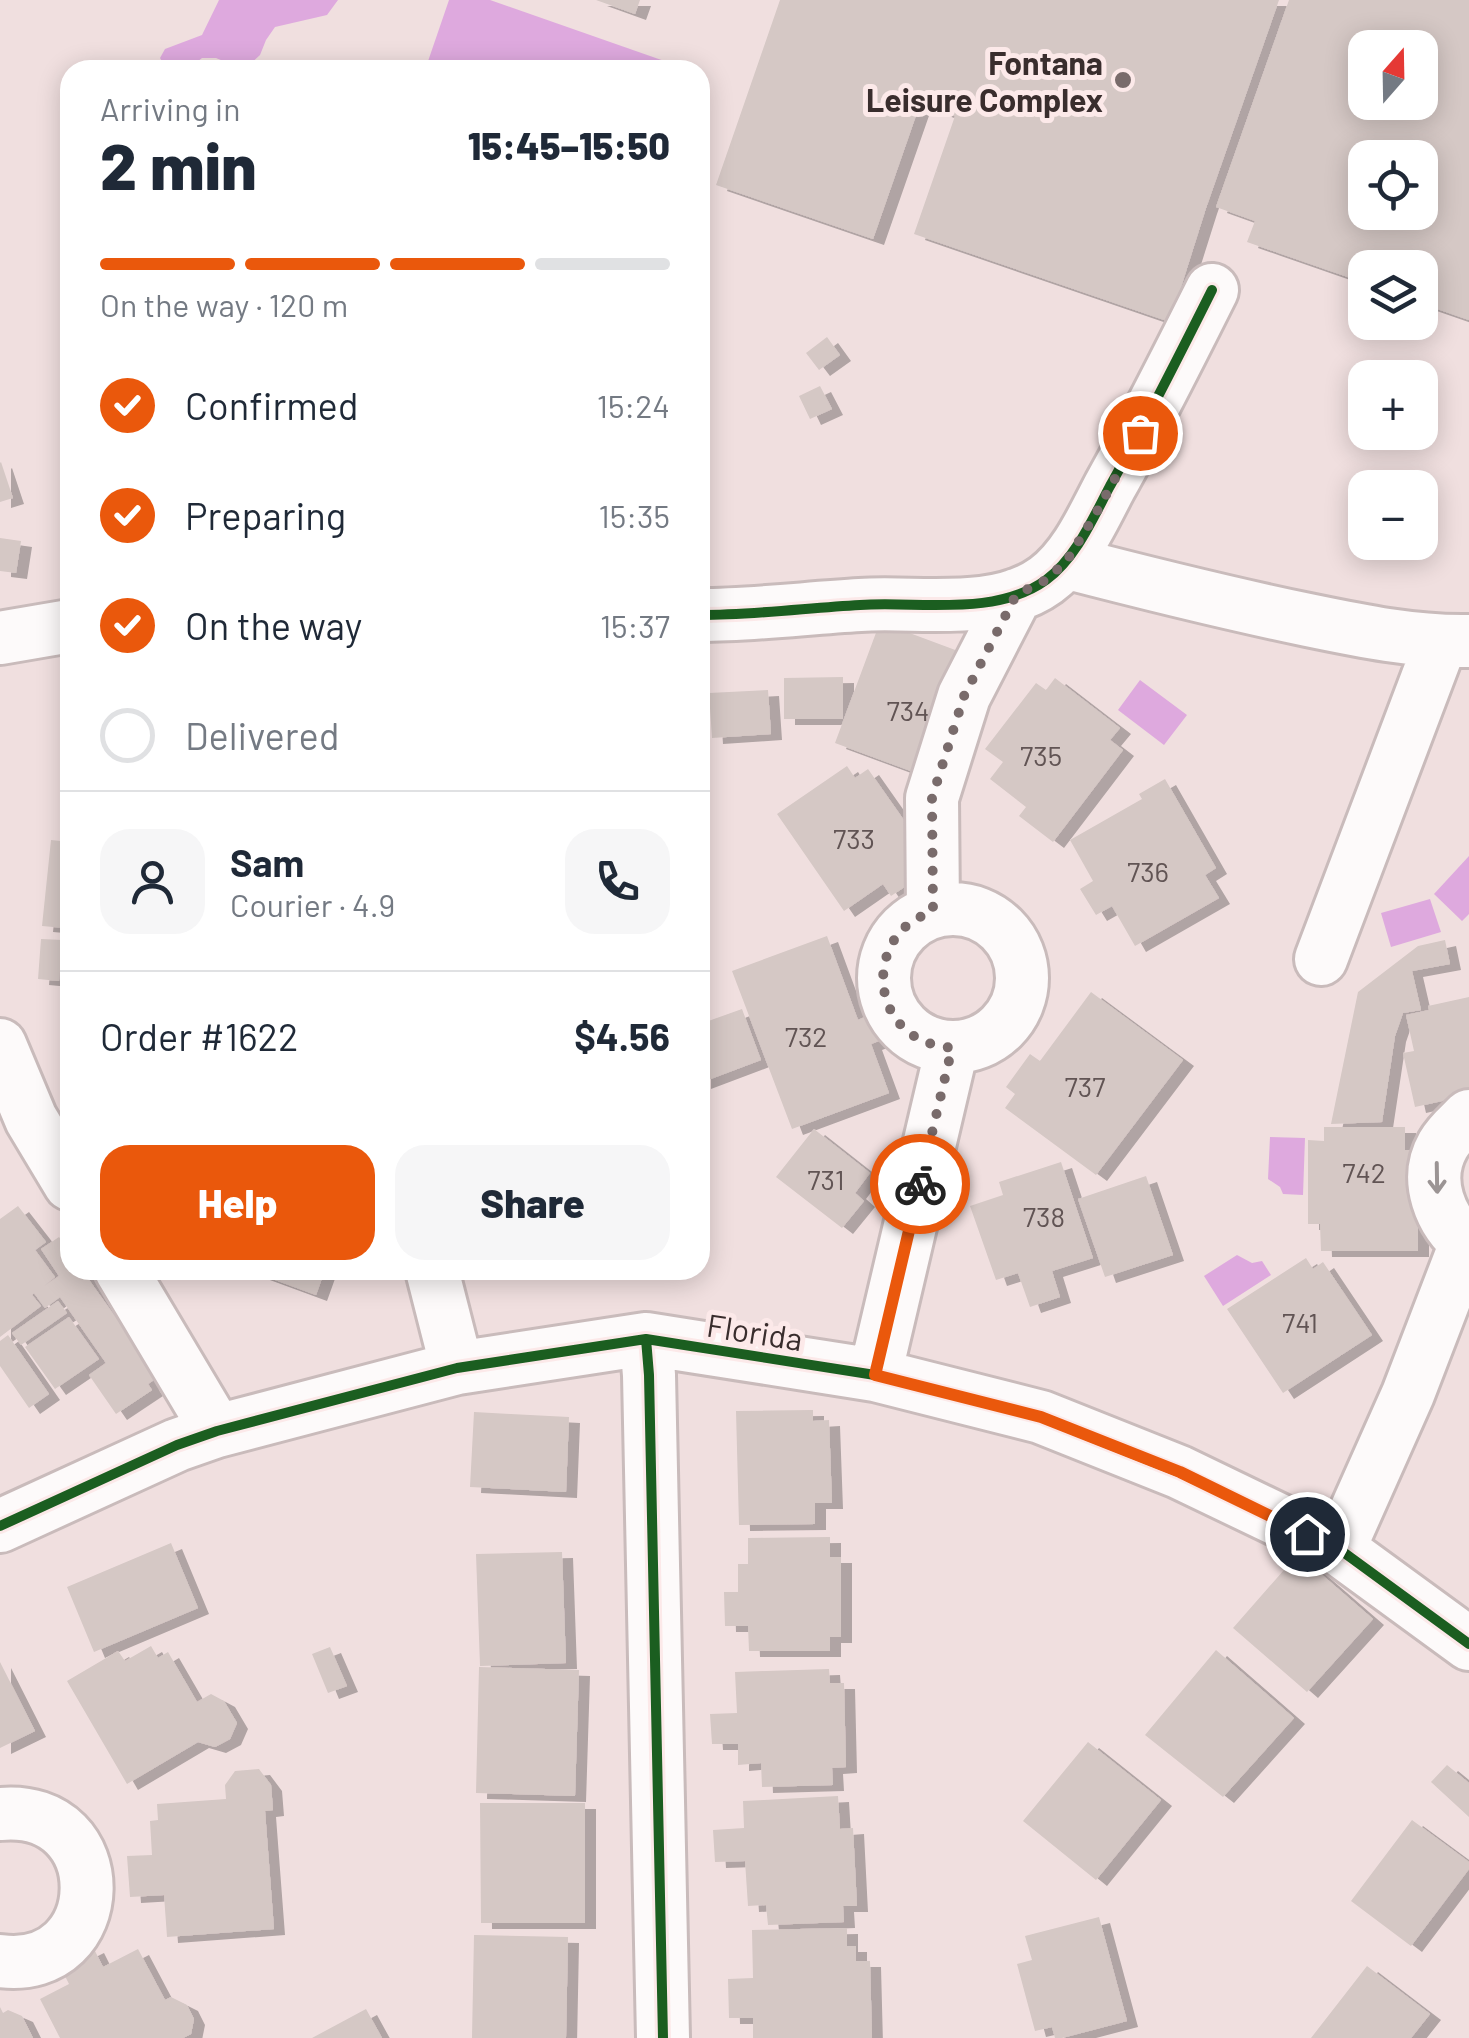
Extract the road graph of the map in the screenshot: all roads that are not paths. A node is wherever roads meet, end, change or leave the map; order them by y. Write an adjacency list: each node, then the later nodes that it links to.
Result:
1 (1212, 290): 2 (street)
2 (1066, 562): 3 (street); 7 (street)
3 (1016, 595): 4 (street); 8 (street)
4 (710, 614)
5 (60, 628): 6 (street)
6 (0, 638)
7 (1455, 642): 9 (street)
8 (933, 911): 11 (street); 11 (street)
9 (1321, 959)
10 (0, 1046): 13 (street)
11 (952, 1048): 20 (street)
12 (1469, 1116): 15 (street, one-way to 15)
13 (16, 1130): 14 (street)
14 (60, 1174)
15 (1468, 1244): 23 (street)
16 (127, 1280): 21 (street)
17 (435, 1280): 19 (street)
18 (646, 1339): 19 (street, Florida); 20 (street, Florida); 27 (street)
19 (457, 1368): 21 (street, Florida)
20 (875, 1375): 23 (street, Florida)
21 (217, 1431): 22 (street, Florida)
22 (0, 1526)
23 (1339, 1549): 24 (street, Florida)
24 (1469, 1644)
25 (0, 1814): 26 (street)
26 (0, 1961)
27 (663, 2038)

